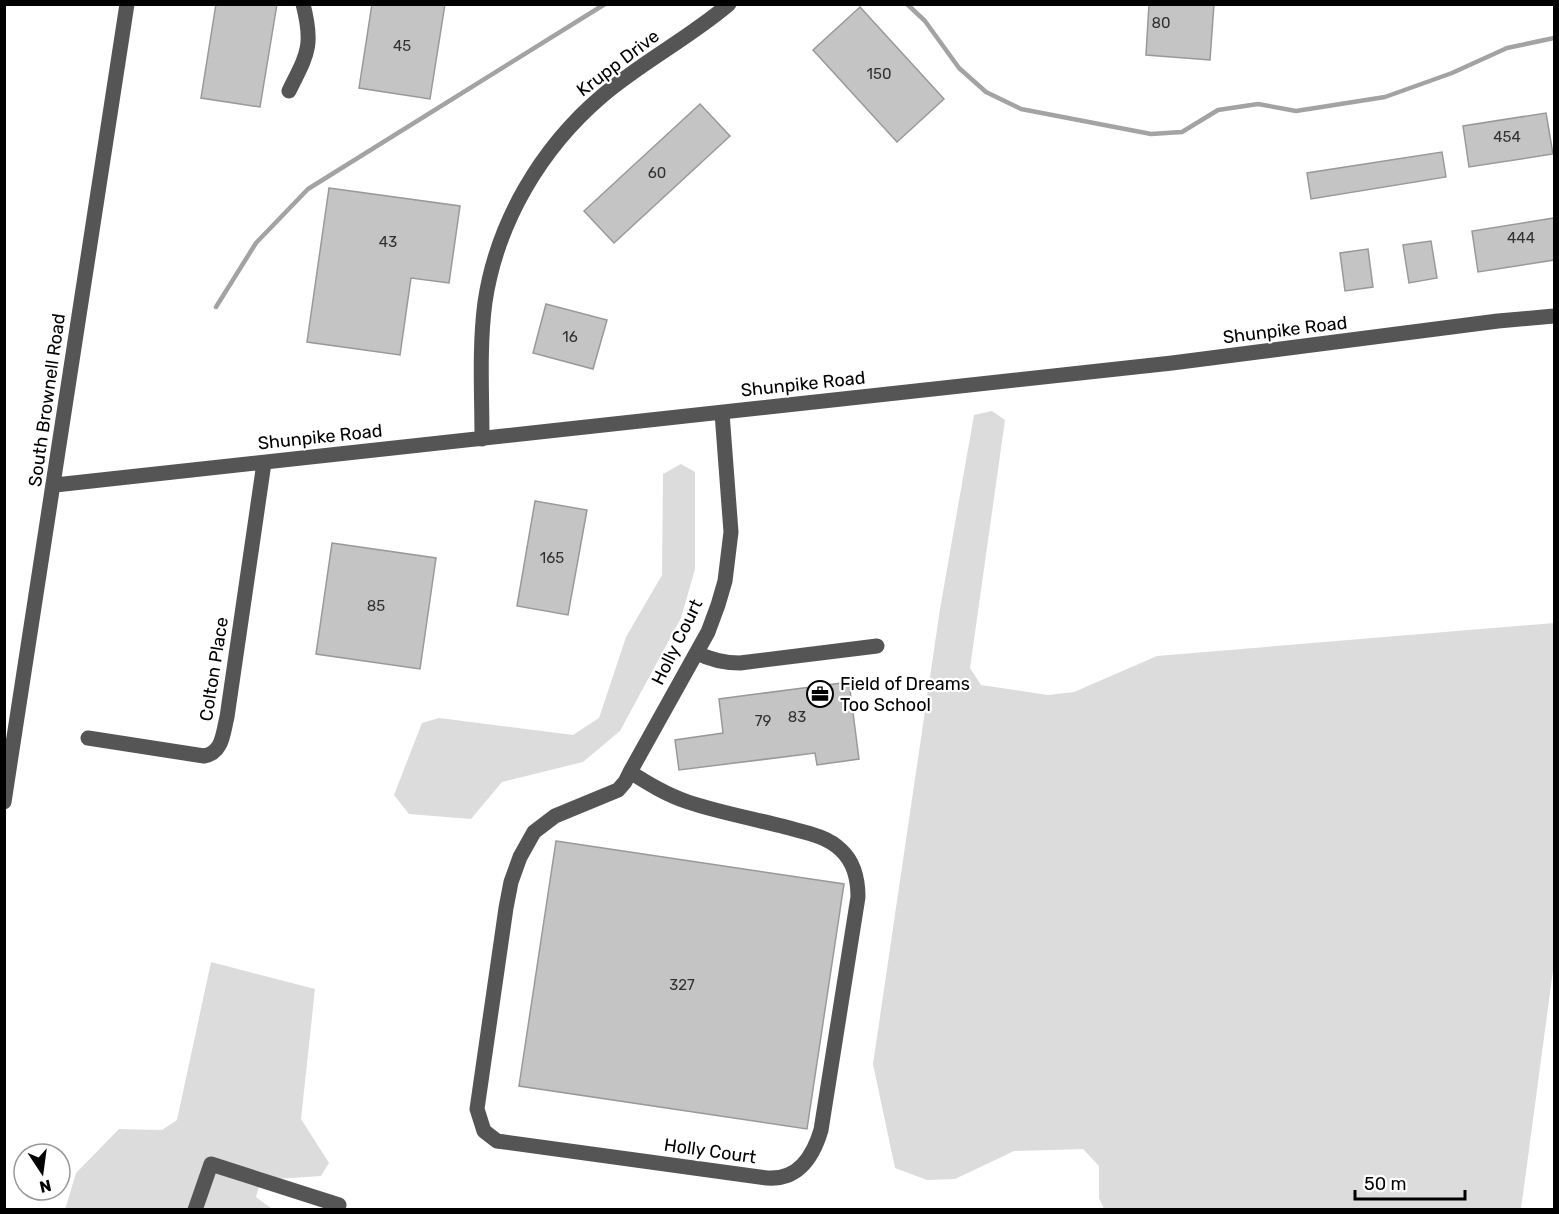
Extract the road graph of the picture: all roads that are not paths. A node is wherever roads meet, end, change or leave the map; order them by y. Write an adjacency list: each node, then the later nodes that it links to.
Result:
1 (127, 4): 9 (street, South Brownell Road)
2 (303, 4): 4 (street)
3 (729, 4): 7 (street, Krupp Drive)
4 (289, 92)
5 (1554, 316): 6 (street, Shunpike Road)
6 (722, 413): 7 (street, Shunpike Road); 11 (street, Holly Court)
7 (482, 439): 8 (street, Shunpike Road)
8 (264, 463): 9 (street, Shunpike Road); 12 (street, Colton Place)
9 (54, 485): 14 (street, South Brownell Road)
10 (877, 646): 11 (street)
11 (697, 653): 13 (street, Holly Court)
12 (88, 738)
13 (630, 772): 13 (street, Holly Court)
14 (4, 802)
15 (343, 1208): 16 (street)
16 (195, 1209)

